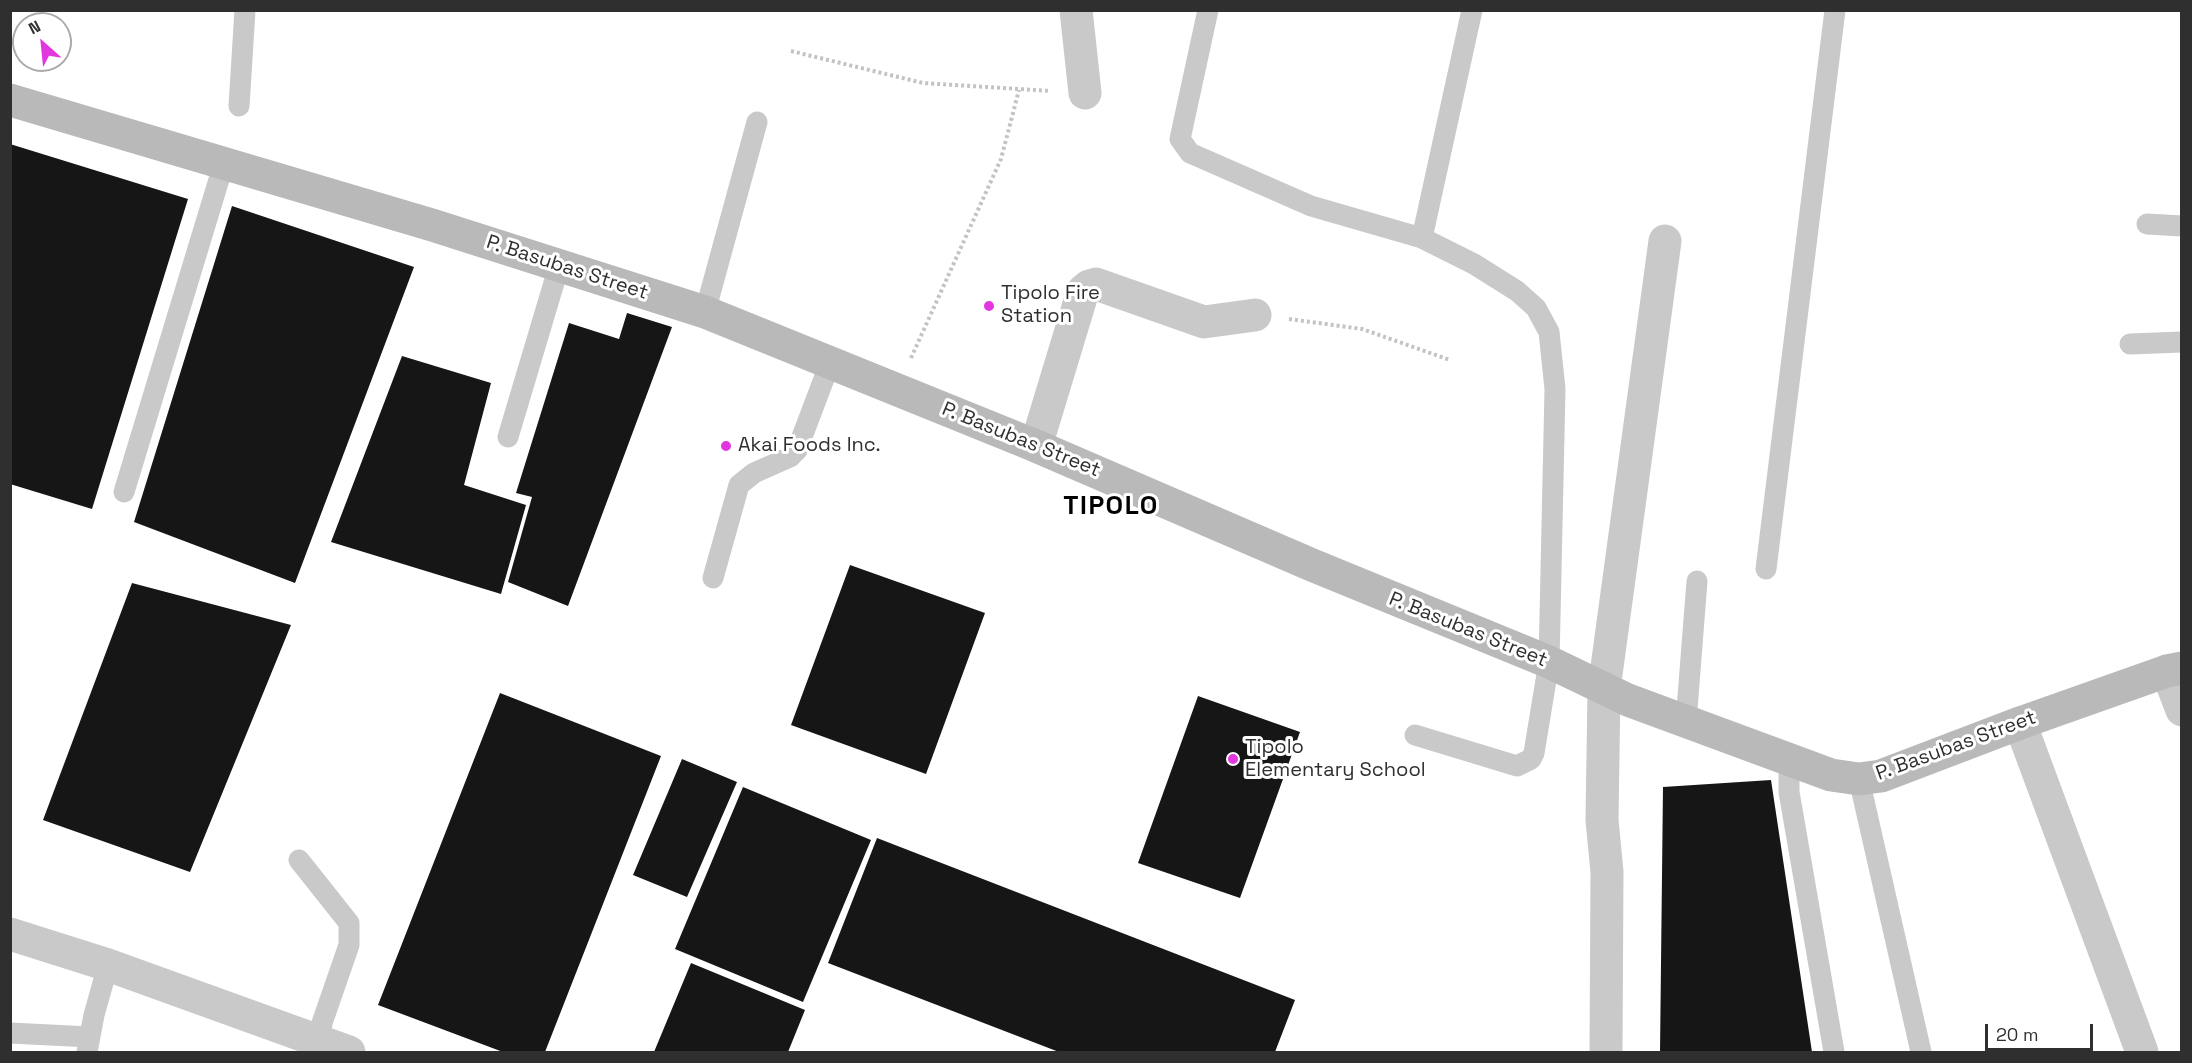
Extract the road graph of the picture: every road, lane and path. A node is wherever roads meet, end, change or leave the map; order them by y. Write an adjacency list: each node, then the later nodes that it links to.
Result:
1 (245, 10): 10 (lane)
2 (1076, 10): 8 (street)
3 (1208, 10): 15 (lane)
4 (1472, 10): 15 (lane)
5 (1835, 10): 28 (lane)
6 (791, 51): 7 (path)
7 (1018, 90): 8 (path); 24 (path)
8 (1085, 93)
9 (10, 100): 12 (street, P. Basubas Street)
10 (239, 105)
11 (757, 122): 18 (lane)
12 (224, 163): 17 (street, P. Basubas Street); 27 (lane)
13 (2147, 224): 14 (lane)
14 (2181, 226)
15 (1422, 238): 31 (lane)
16 (1665, 241): 33 (street)
17 (559, 266): 18 (street, P. Basubas Street); 25 (lane)
18 (705, 312): 23 (street, P. Basubas Street)
19 (1256, 315): 22 (path); 26 (street)
20 (2181, 342): 21 (lane)
21 (2130, 344)
22 (1450, 360)
23 (830, 363): 24 (street, P. Basubas Street); 29 (lane)
24 (896, 390): 26 (street, P. Basubas Street)
25 (508, 437)
26 (1036, 446): 31 (street, P. Basubas Street)
27 (124, 492)
28 (1766, 569)
29 (713, 578)
30 (1697, 581): 35 (lane)
31 (1549, 662): 33 (street, P. Basubas Street); 37 (lane)
32 (2174, 670): 34 (street); 36 (street, P. Basubas Street)
33 (1604, 689): 35 (street, P. Basubas Street); 47 (street)
34 (2181, 710)
35 (1686, 722): 38 (street, P. Basubas Street)
36 (2020, 723): 39 (street, P. Basubas Street); 50 (street)
37 (1415, 735)
38 (1789, 760): 39 (street, P. Basubas Street); 48 (lane)
39 (1859, 779): 49 (lane)
40 (299, 860): 44 (lane)
41 (10, 934): 42 (street)
42 (108, 965): 44 (street); 45 (lane)
43 (10, 1033): 45 (lane)
44 (319, 1042): 46 (street)
45 (89, 1045)
46 (349, 1053)
47 (1606, 1053)
48 (1834, 1053)
49 (1921, 1053)
50 (2142, 1053)

